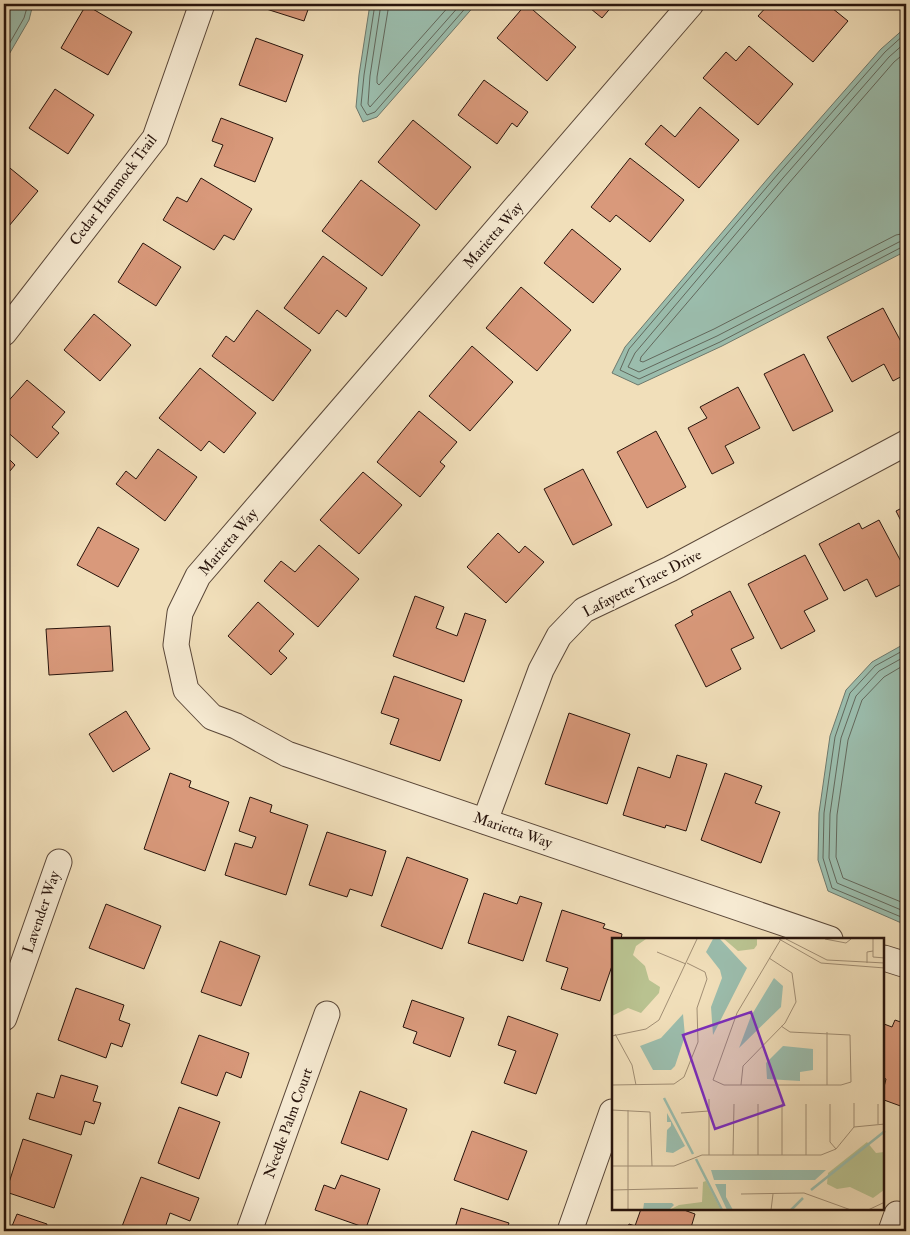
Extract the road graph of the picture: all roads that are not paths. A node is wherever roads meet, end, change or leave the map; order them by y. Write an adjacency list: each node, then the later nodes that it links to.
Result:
1 (202, 4): 3 (street, Cedar Hammock Trail)
2 (691, 4): 5 (street, Marietta Way)
3 (4, 333)
4 (906, 443): 5 (street, Lafayette Trace Drive)
5 (485, 821): 7 (street, Marietta Way)
6 (59, 862): 10 (street, Lavender Way)
7 (827, 938)
8 (885, 958): 9 (street)
9 (906, 965)
10 (5, 1008)
11 (326, 1014): 13 (street, Needle Palm Court)
12 (612, 1112): 14 (street)
13 (249, 1231)
14 (570, 1231)

